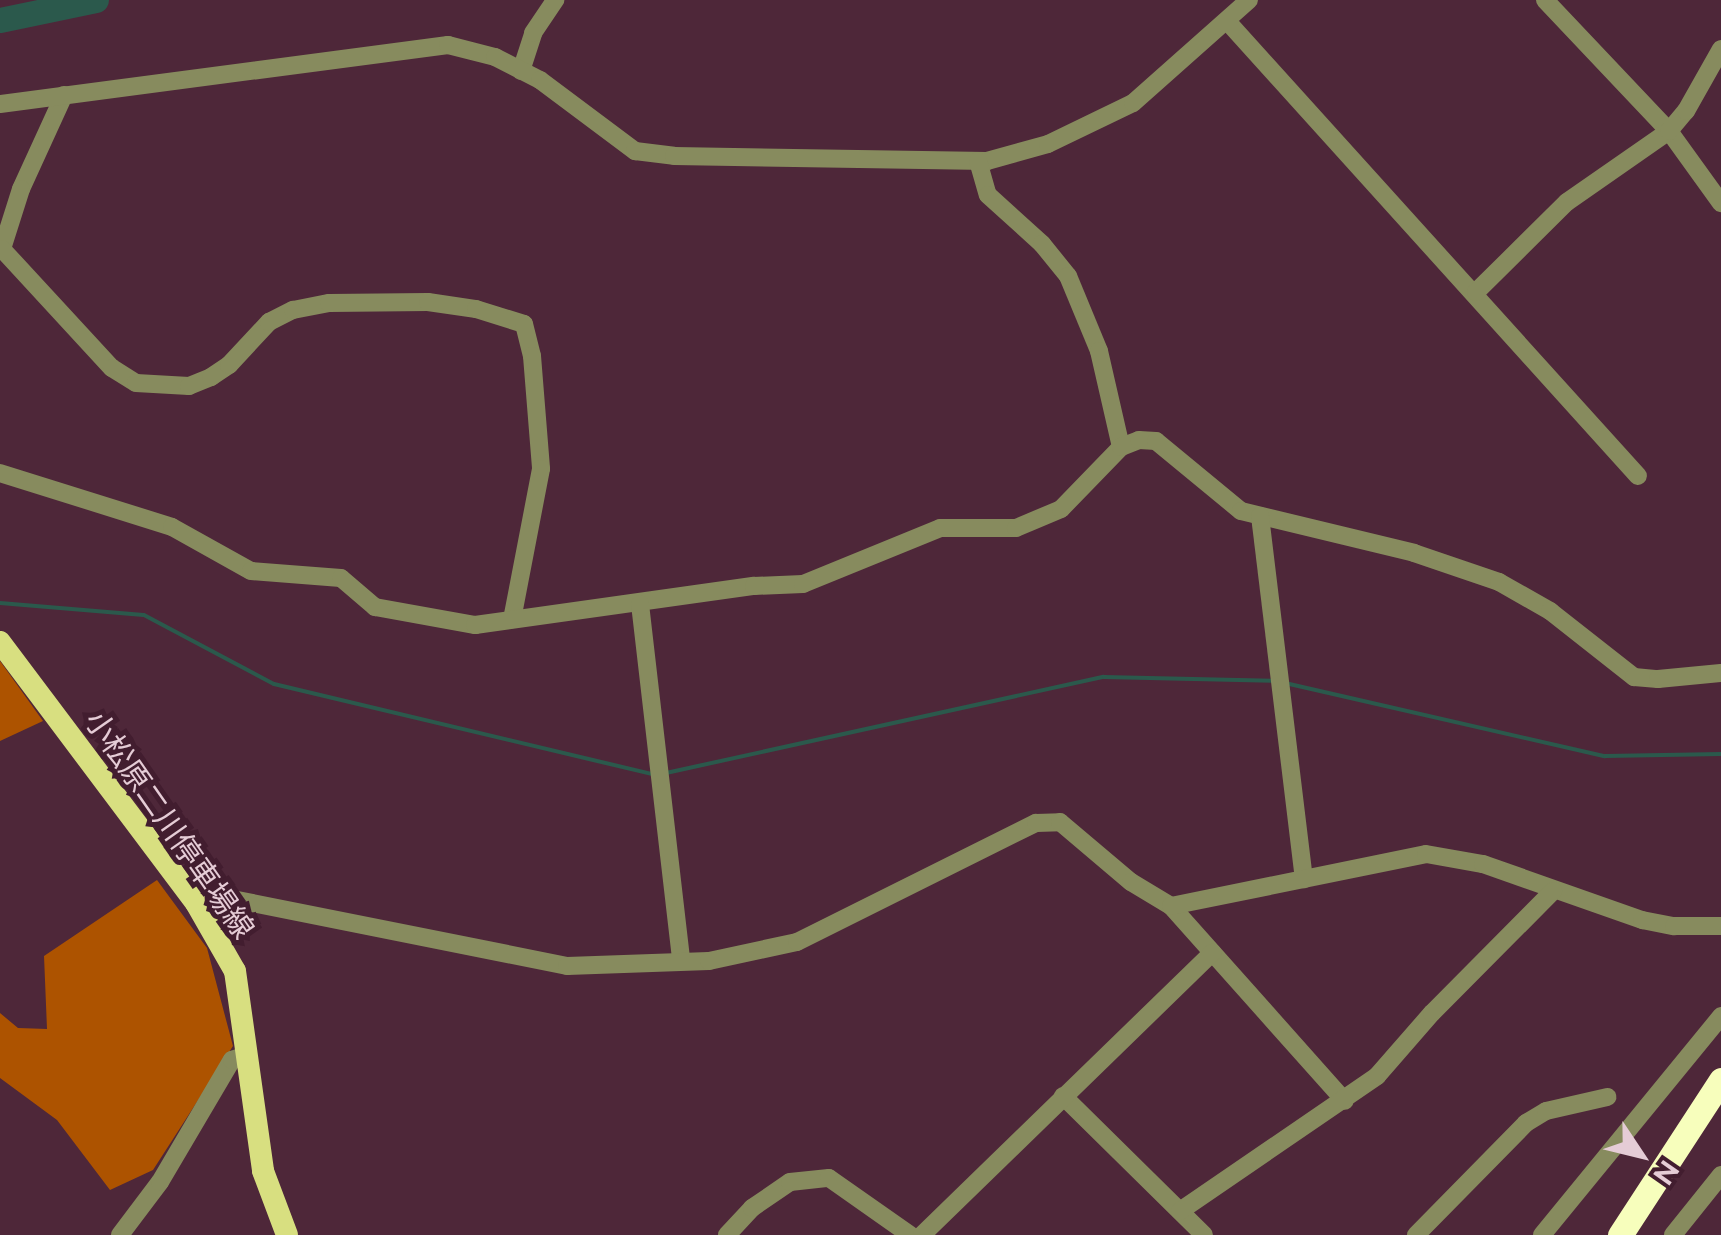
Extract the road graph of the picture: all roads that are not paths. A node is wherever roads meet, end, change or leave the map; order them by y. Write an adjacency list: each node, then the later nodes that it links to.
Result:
1 (556, 0): 6 (street)
2 (1249, 0): 4 (street)
3 (1544, 0): 9 (street)
4 (1227, 21): 10 (street); 12 (street)
5 (1721, 50): 9 (street)
6 (522, 71): 7 (street); 10 (street)
7 (64, 95): 8 (street); 18 (street)
8 (0, 104)
9 (1668, 131): 11 (street); 12 (street)
10 (978, 161): 13 (street)
11 (1721, 202)
12 (1476, 292): 15 (street)
13 (1121, 447): 16 (street); 17 (street)
14 (0, 472): 18 (street)
15 (1638, 476)
16 (1260, 516): 20 (street); 21 (street)
17 (640, 604): 18 (street); 27 (street)
18 (512, 619)
19 (0, 642): 23 (main road, 小松原二川停車場線)
20 (1721, 672)
21 (1304, 879): 22 (street); 24 (street)
22 (1553, 891): 25 (street); 33 (street)
23 (196, 904): 27 (street); 29 (main road, 小松原二川停車場線)
24 (1171, 906): 26 (street); 27 (street)
25 (1721, 926)
26 (1212, 954): 31 (street); 33 (street)
27 (681, 960)
28 (1721, 1016): 44 (street)
29 (246, 1055): 37 (street); 38 (main road, 小松原二川停車場線)
30 (1721, 1080): 45 (highway)
31 (1063, 1096): 36 (street); 41 (street)
32 (1608, 1097): 43 (street)
33 (1345, 1101): 36 (street)
34 (1721, 1111): 45 (highway)
35 (1721, 1175): 46 (street)
36 (1180, 1211): 42 (street)
37 (120, 1235)
38 (287, 1235)
39 (727, 1235): 40 (street)
40 (910, 1235)
41 (922, 1235)
42 (1204, 1235)
43 (1416, 1235)
44 (1542, 1235)
45 (1621, 1235)
46 (1674, 1235)

